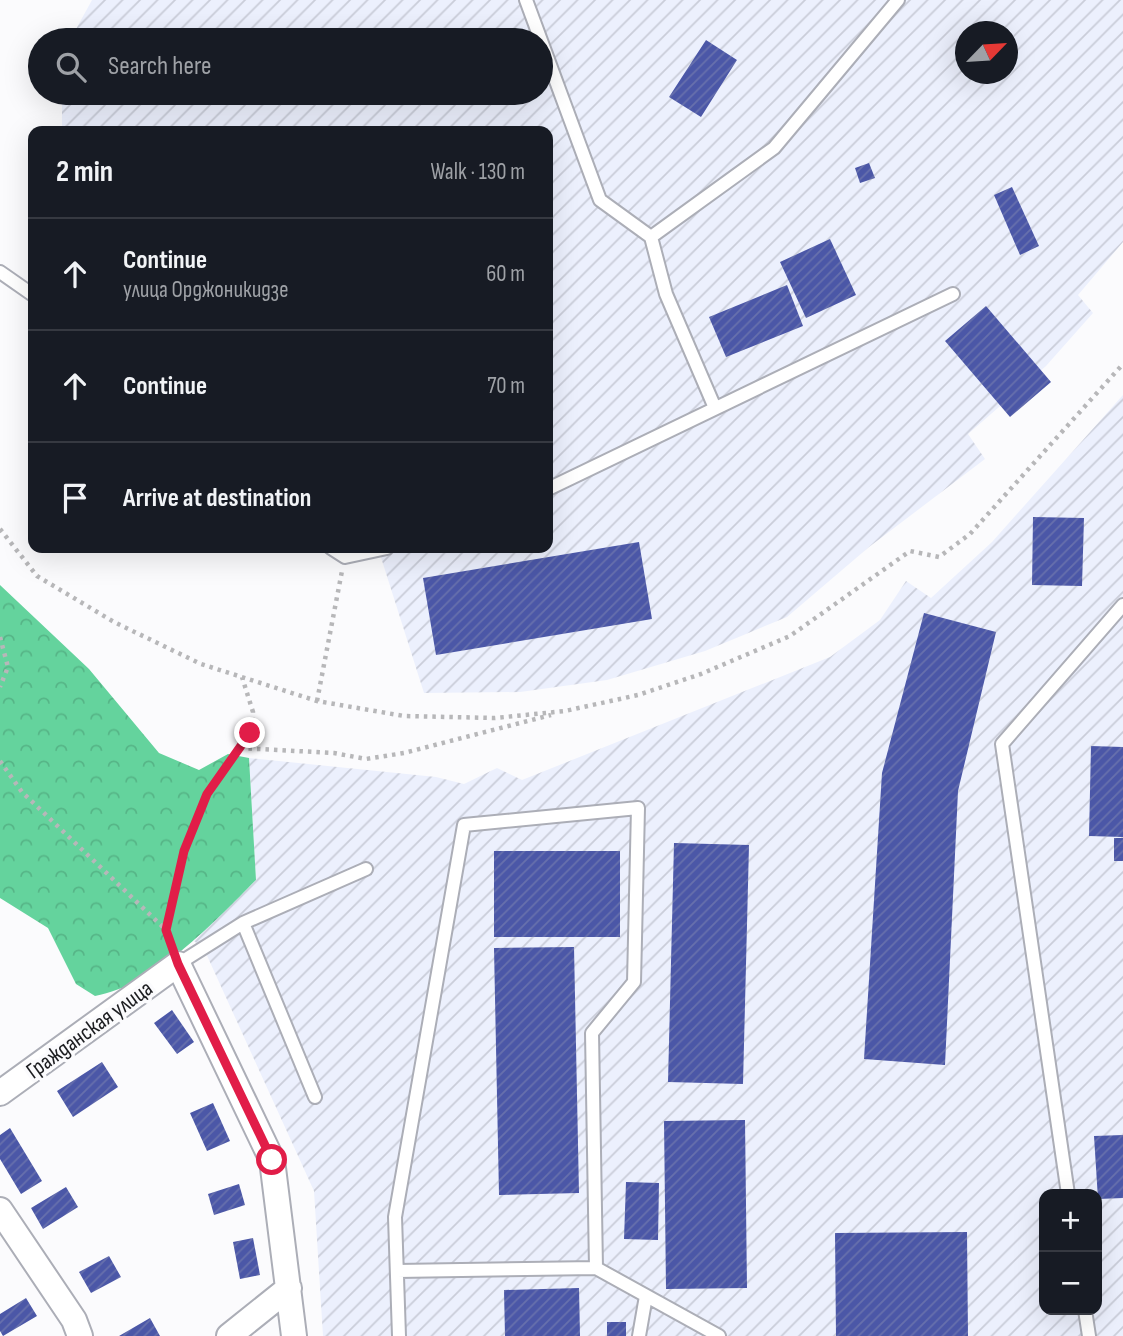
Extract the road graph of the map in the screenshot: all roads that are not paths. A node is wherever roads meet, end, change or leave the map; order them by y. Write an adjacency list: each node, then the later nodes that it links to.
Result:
1 (526, 0): 3 (lane)
2 (898, 0): 5 (lane)
3 (536, 28)
4 (553, 73): 5 (lane)
5 (651, 237): 9 (lane)
6 (0, 272): 7 (lane)
7 (28, 292)
8 (953, 294): 9 (lane)
9 (715, 408): 10 (lane)
10 (553, 487)
11 (339, 553): 12 (lane)
12 (364, 553)
13 (1123, 605): 19 (lane)
14 (366, 869): 15 (lane)
15 (243, 923): 16 (lane); 18 (lane)
16 (178, 964): 17 (street, Гражданская улица); 23 (street)
17 (0, 1093)
18 (315, 1097)
19 (1067, 1189)
20 (0, 1210): 26 (street)
21 (596, 1268): 22 (lane); 22 (lane); 24 (lane)
22 (397, 1271): 29 (lane)
23 (289, 1288): 27 (street); 28 (street)
24 (646, 1296): 30 (lane); 31 (lane)
25 (1086, 1315): 32 (lane)
26 (80, 1336)
27 (229, 1336)
28 (294, 1336)
29 (399, 1336)
30 (639, 1336)
31 (719, 1336)
32 (1089, 1336)

